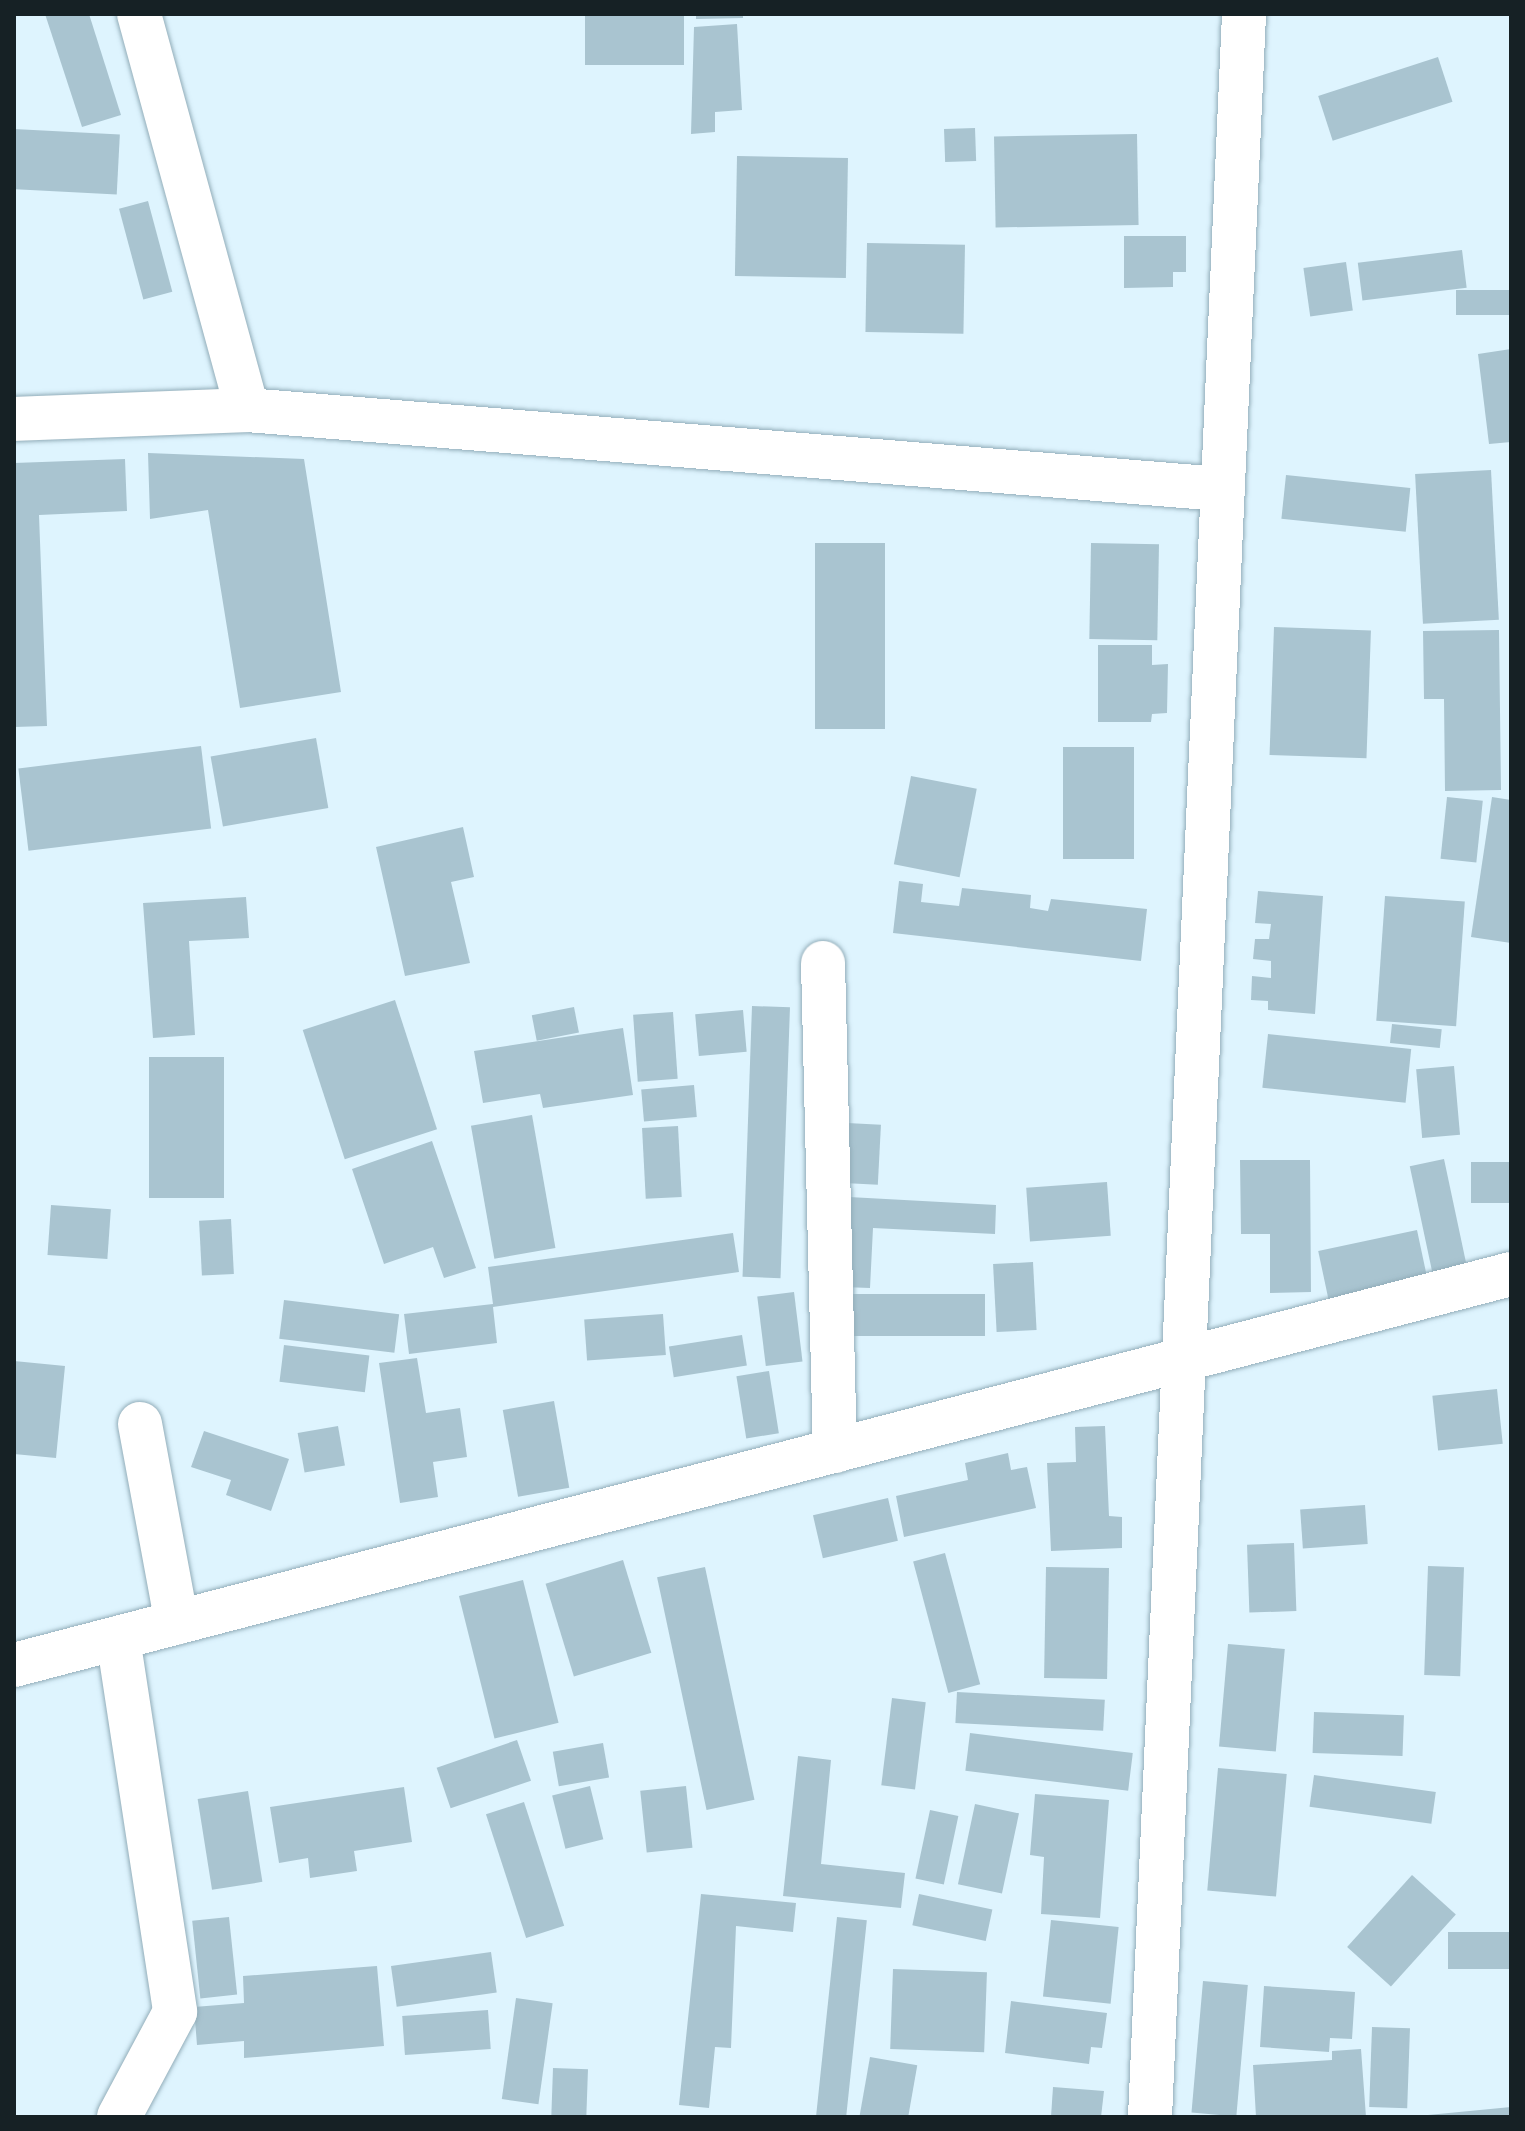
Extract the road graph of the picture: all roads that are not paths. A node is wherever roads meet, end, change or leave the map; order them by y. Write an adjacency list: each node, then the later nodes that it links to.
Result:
1 (139, 14): 3 (street)
2 (1244, 14): 5 (street)
3 (247, 410): 4 (street); 5 (street)
4 (14, 419)
5 (1221, 489): 8 (street)
6 (823, 963): 10 (street)
7 (1511, 1274): 8 (street)
8 (1183, 1360): 10 (street); 15 (street)
9 (140, 1424): 11 (street)
10 (835, 1451): 11 (street)
11 (177, 1623): 12 (street)
12 (118, 1638): 13 (street); 14 (street)
13 (14, 1665)
14 (119, 2117)
15 (1150, 2117)

